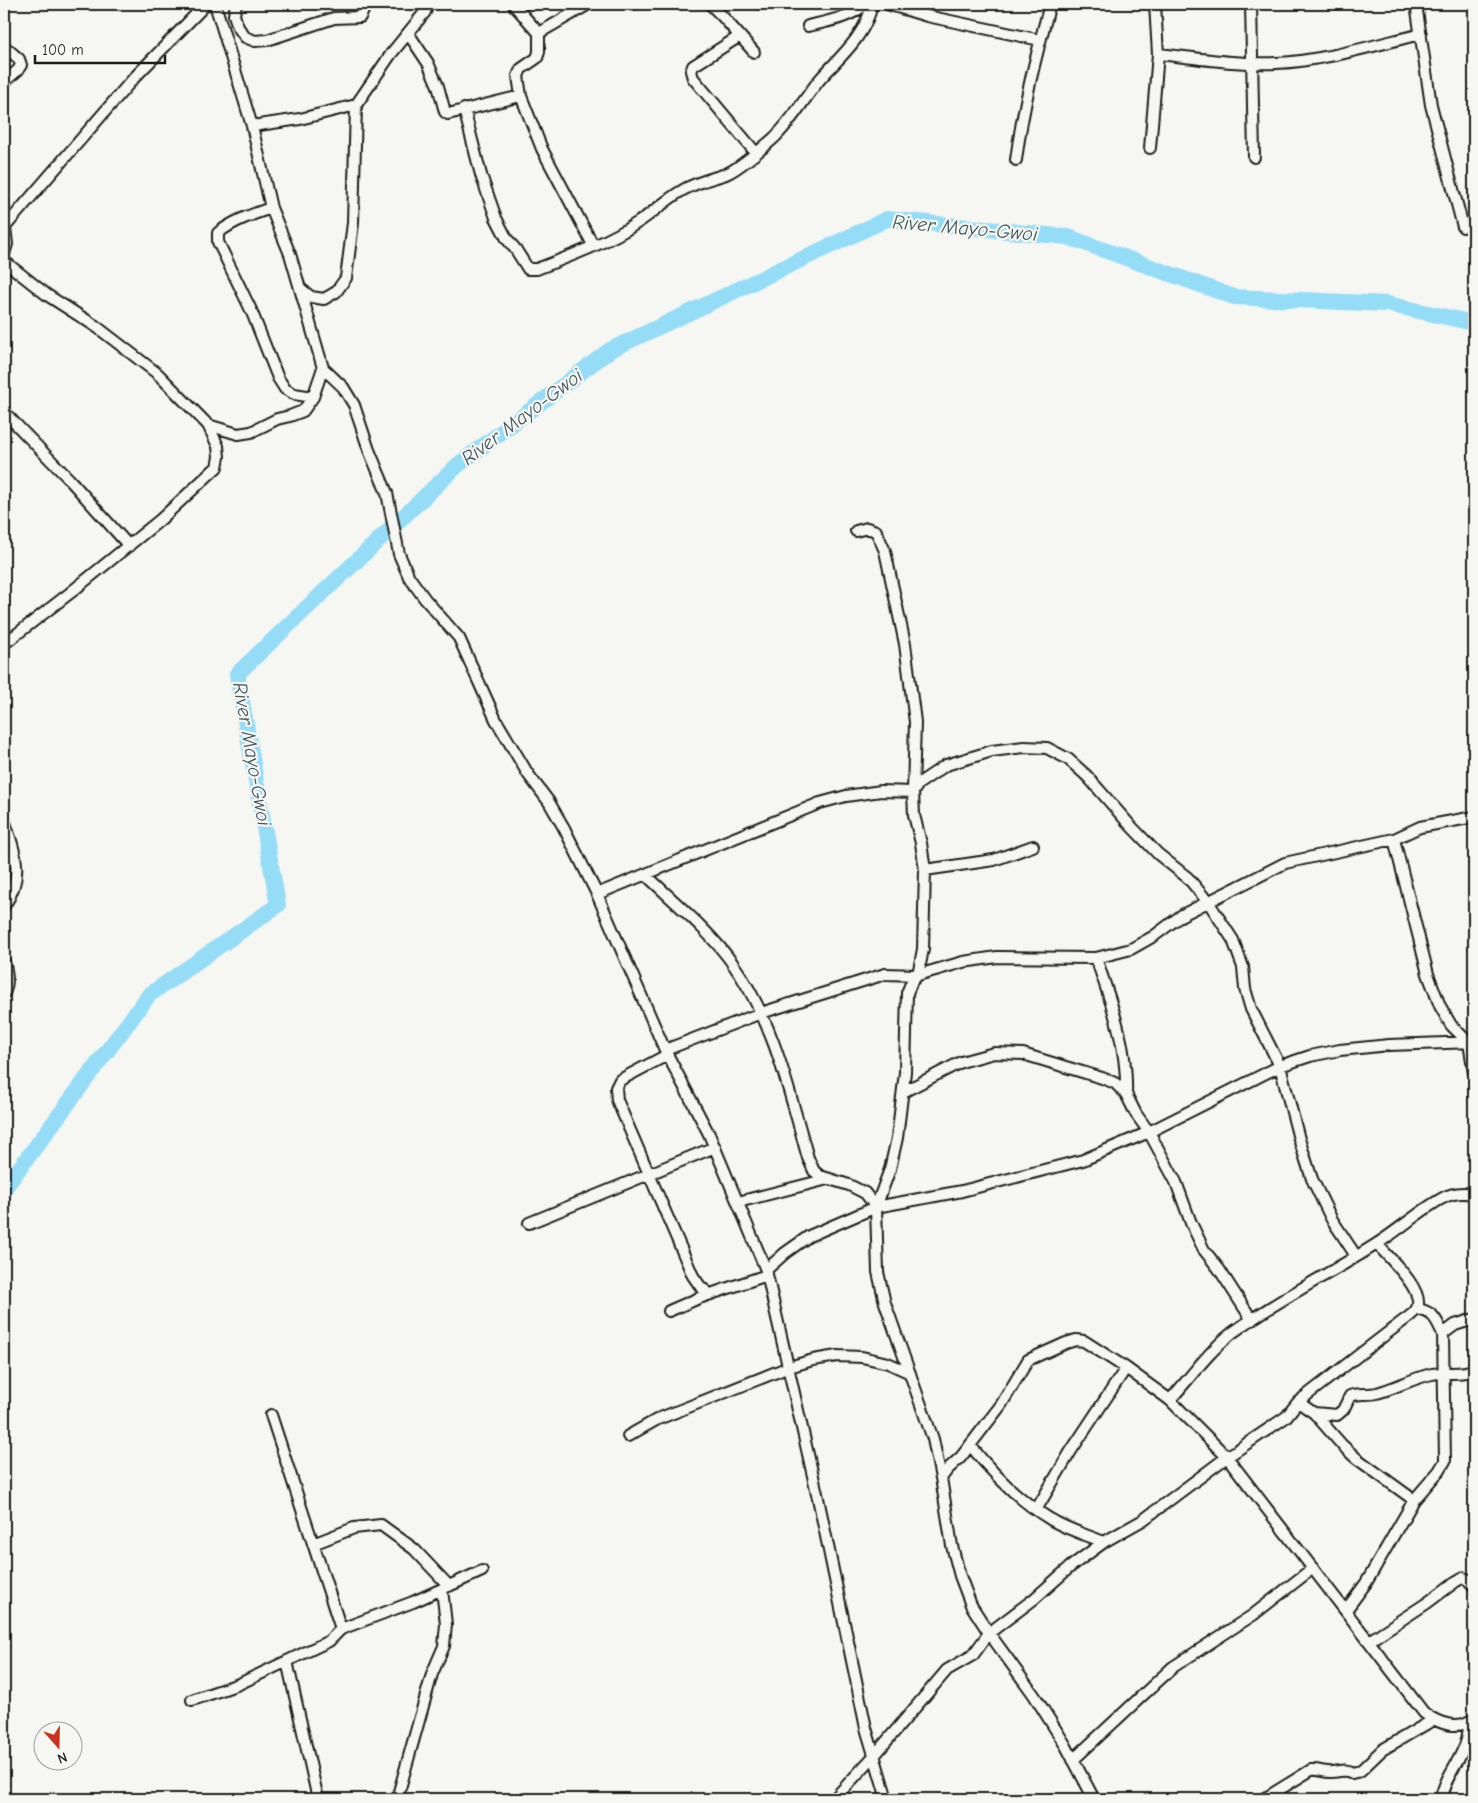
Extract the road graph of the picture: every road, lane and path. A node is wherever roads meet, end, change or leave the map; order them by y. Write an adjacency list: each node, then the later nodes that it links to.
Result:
1 (206, 4): 36 (street)
2 (215, 4): 30 (street)
3 (236, 4): 4 (street)
4 (361, 4)
5 (428, 4): 17 (street)
6 (512, 4): 18 (street)
7 (589, 4): 18 (street)
8 (710, 4): 20 (street)
9 (866, 4): 16 (street)
10 (872, 4): 32 (street)
11 (887, 4): 21 (street)
12 (1050, 4): 21 (street)
13 (1155, 4): 24 (street)
14 (1251, 4): 25 (street)
15 (1416, 4): 19 (street)
16 (808, 26)
17 (408, 33): 28 (street); 29 (street)
18 (539, 33): 27 (street)
19 (1421, 34): 25 (street); 37 (street)
20 (740, 36): 23 (street); 32 (street)
21 (1040, 40): 34 (street)
22 (4, 46): 26 (street)
23 (754, 52)
24 (1158, 54): 25 (street); 31 (street)
25 (1252, 64): 33 (street)
26 (4, 82)
27 (521, 96): 29 (street); 38 (street)
28 (356, 105): 30 (street); 41 (street)
29 (464, 109): 38 (street)
30 (252, 126): 35 (street)
31 (1150, 148)
32 (756, 153): 38 (street)
33 (1254, 157)
34 (1016, 160)
35 (271, 208): 41 (street); 43 (street)
36 (4, 226): 39 (street)
37 (1464, 227)
38 (593, 245)
39 (4, 254)
40 (4, 261): 45 (street)
41 (301, 289): 42 (street)
42 (323, 368): 43 (street); 56 (street)
43 (313, 397): 45 (street)
44 (4, 412): 47 (street)
45 (208, 425): 47 (street)
46 (856, 531): 49 (street)
47 (129, 546): 48 (street)
48 (4, 644)
49 (913, 792): 54 (street); 55 (street); 57 (street)
50 (1474, 817): 52 (street)
51 (4, 820): 58 (street)
52 (1394, 839): 57 (street); 64 (street)
53 (1033, 846): 54 (street)
54 (925, 870): 61 (street)
55 (645, 874): 56 (street); 63 (street)
56 (598, 894): 65 (street)
57 (1209, 903): 59 (street); 66 (street)
58 (4, 906)
59 (1096, 958): 61 (street); 69 (street)
60 (4, 962): 62 (street)
61 (918, 975): 63 (street); 68 (street)
62 (4, 993)
63 (761, 1013): 65 (street); 73 (street)
64 (1472, 1043): 66 (street); 67 (street)
65 (666, 1053): 71 (street); 72 (street)
66 (1280, 1066): 70 (street); 79 (street)
67 (1474, 1073)
68 (903, 1092): 69 (street); 76 (street)
69 (1126, 1094): 70 (street)
70 (1148, 1132): 76 (street); 85 (street)
71 (715, 1147): 72 (street); 75 (street)
72 (650, 1174): 77 (street); 81 (street)
73 (829, 1178): 75 (street); 76 (street)
74 (1474, 1194): 78 (street)
75 (738, 1202): 80 (street)
76 (876, 1207): 80 (street); 91 (street)
77 (529, 1223)
78 (1377, 1244): 79 (street); 82 (street)
79 (1356, 1256): 85 (street)
80 (767, 1272): 81 (street); 87 (street)
81 (710, 1294): 83 (street)
82 (1417, 1309): 86 (street); 93 (street)
83 (669, 1312)
84 (1474, 1319): 86 (street)
85 (1252, 1320): 92 (street)
86 (1444, 1334): 90 (street)
87 (789, 1367): 91 (street); 96 (street); 116 (street)
88 (1126, 1368): 92 (street); 97 (street); 101 (street)
89 (1474, 1369): 90 (street)
90 (1444, 1372): 94 (street); 100 (street)
91 (910, 1373): 99 (street)
92 (1170, 1400): 98 (street)
93 (1298, 1402): 94 (street); 98 (street)
94 (1314, 1413): 100 (street)
95 (271, 1415): 103 (street)
96 (628, 1436)
97 (970, 1445): 99 (street); 101 (street)
98 (1227, 1457): 102 (street); 104 (street)
99 (942, 1478): 110 (street)
100 (1414, 1500): 108 (street)
101 (1036, 1510): 102 (street)
102 (1104, 1542): 110 (street)
103 (313, 1544): 107 (street); 109 (street)
104 (1313, 1568): 108 (street); 117 (street)
105 (482, 1571): 107 (street)
106 (1474, 1586): 111 (street)
107 (445, 1588): 109 (street); 120 (street)
108 (1346, 1610): 111 (street)
109 (341, 1629): 112 (street)
110 (989, 1633): 116 (street); 117 (street)
111 (1369, 1640): 114 (street)
112 (287, 1661): 113 (street); 119 (street)
113 (192, 1700)
114 (1433, 1720): 115 (street); 123 (street)
115 (1472, 1720): 124 (street)
116 (874, 1756): 121 (street); 122 (street)
117 (1073, 1760): 118 (street)
118 (1090, 1798)
119 (318, 1799)
120 (397, 1799)
121 (834, 1799)
122 (887, 1799)
123 (1264, 1799)
124 (1441, 1799)

